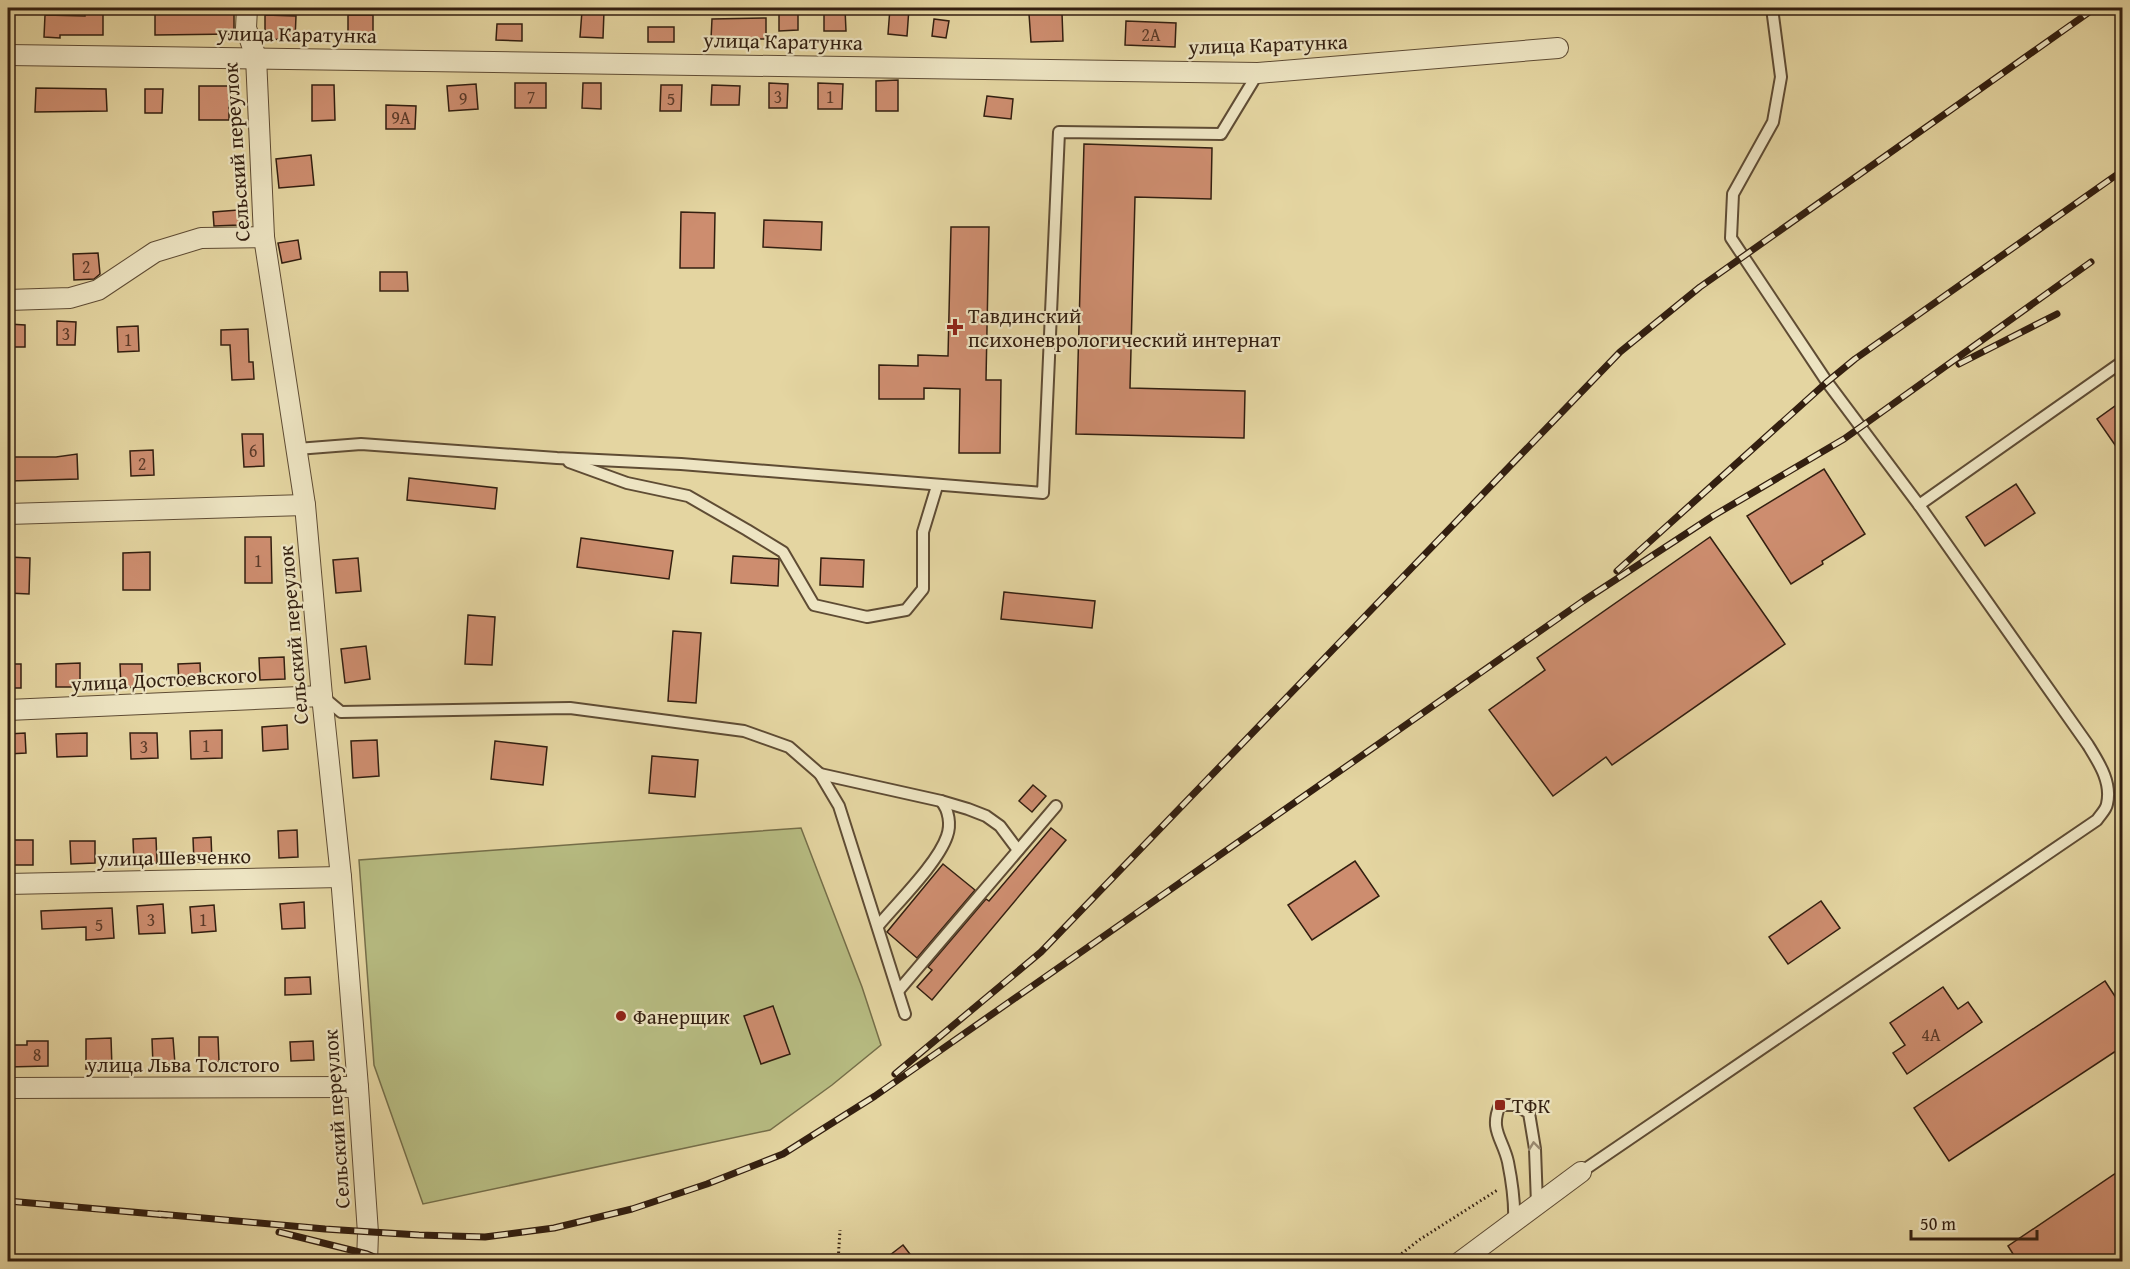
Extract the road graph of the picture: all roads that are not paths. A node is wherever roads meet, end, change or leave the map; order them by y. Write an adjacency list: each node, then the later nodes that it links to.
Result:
1 (247, 8): 5 (street, Сельский переулок)
2 (1772, 8): 14 (lane)
3 (1557, 48): 6 (street, улица Каратунка)
4 (8, 55): 5 (street, улица Каратунка)
5 (256, 57): 6 (street, улица Каратунка); 7 (street, Сельский переулок)
6 (1258, 73): 12 (lane)
7 (264, 237): 8 (street); 10 (street, Сельский переулок)
8 (8, 300)
9 (2122, 362): 14 (lane)
10 (297, 449): 11 (lane); 13 (street, Сельский переулок)
11 (557, 458): 12 (lane); 12 (lane)
12 (937, 486)
13 (305, 505): 15 (street); 16 (street, Сельский переулок)
14 (1919, 505): 29 (lane)
15 (8, 514)
16 (322, 696): 17 (street, улица Достоевского); 18 (lane); 22 (street, Сельский переулок)
17 (8, 710)
18 (820, 774): 19 (lane); 24 (lane)
19 (941, 801): 21 (lane); 24 (lane)
20 (1056, 806): 21 (lane)
21 (1018, 850): 25 (lane)
22 (341, 877): 23 (street, улица Шевченко); 27 (street, Сельский переулок)
23 (8, 884)
24 (878, 926): 25 (lane)
25 (899, 990): 26 (lane)
26 (905, 1014)
27 (358, 1087): 28 (street, улица Льва Толстого); 32 (street, Сельский переулок)
28 (8, 1088)
29 (1581, 1172): 30 (street)
30 (1537, 1204): 31 (street); 31 (lane, one-way to 31)
31 (1514, 1222): 33 (street)
32 (367, 1262)
33 (1460, 1262)

